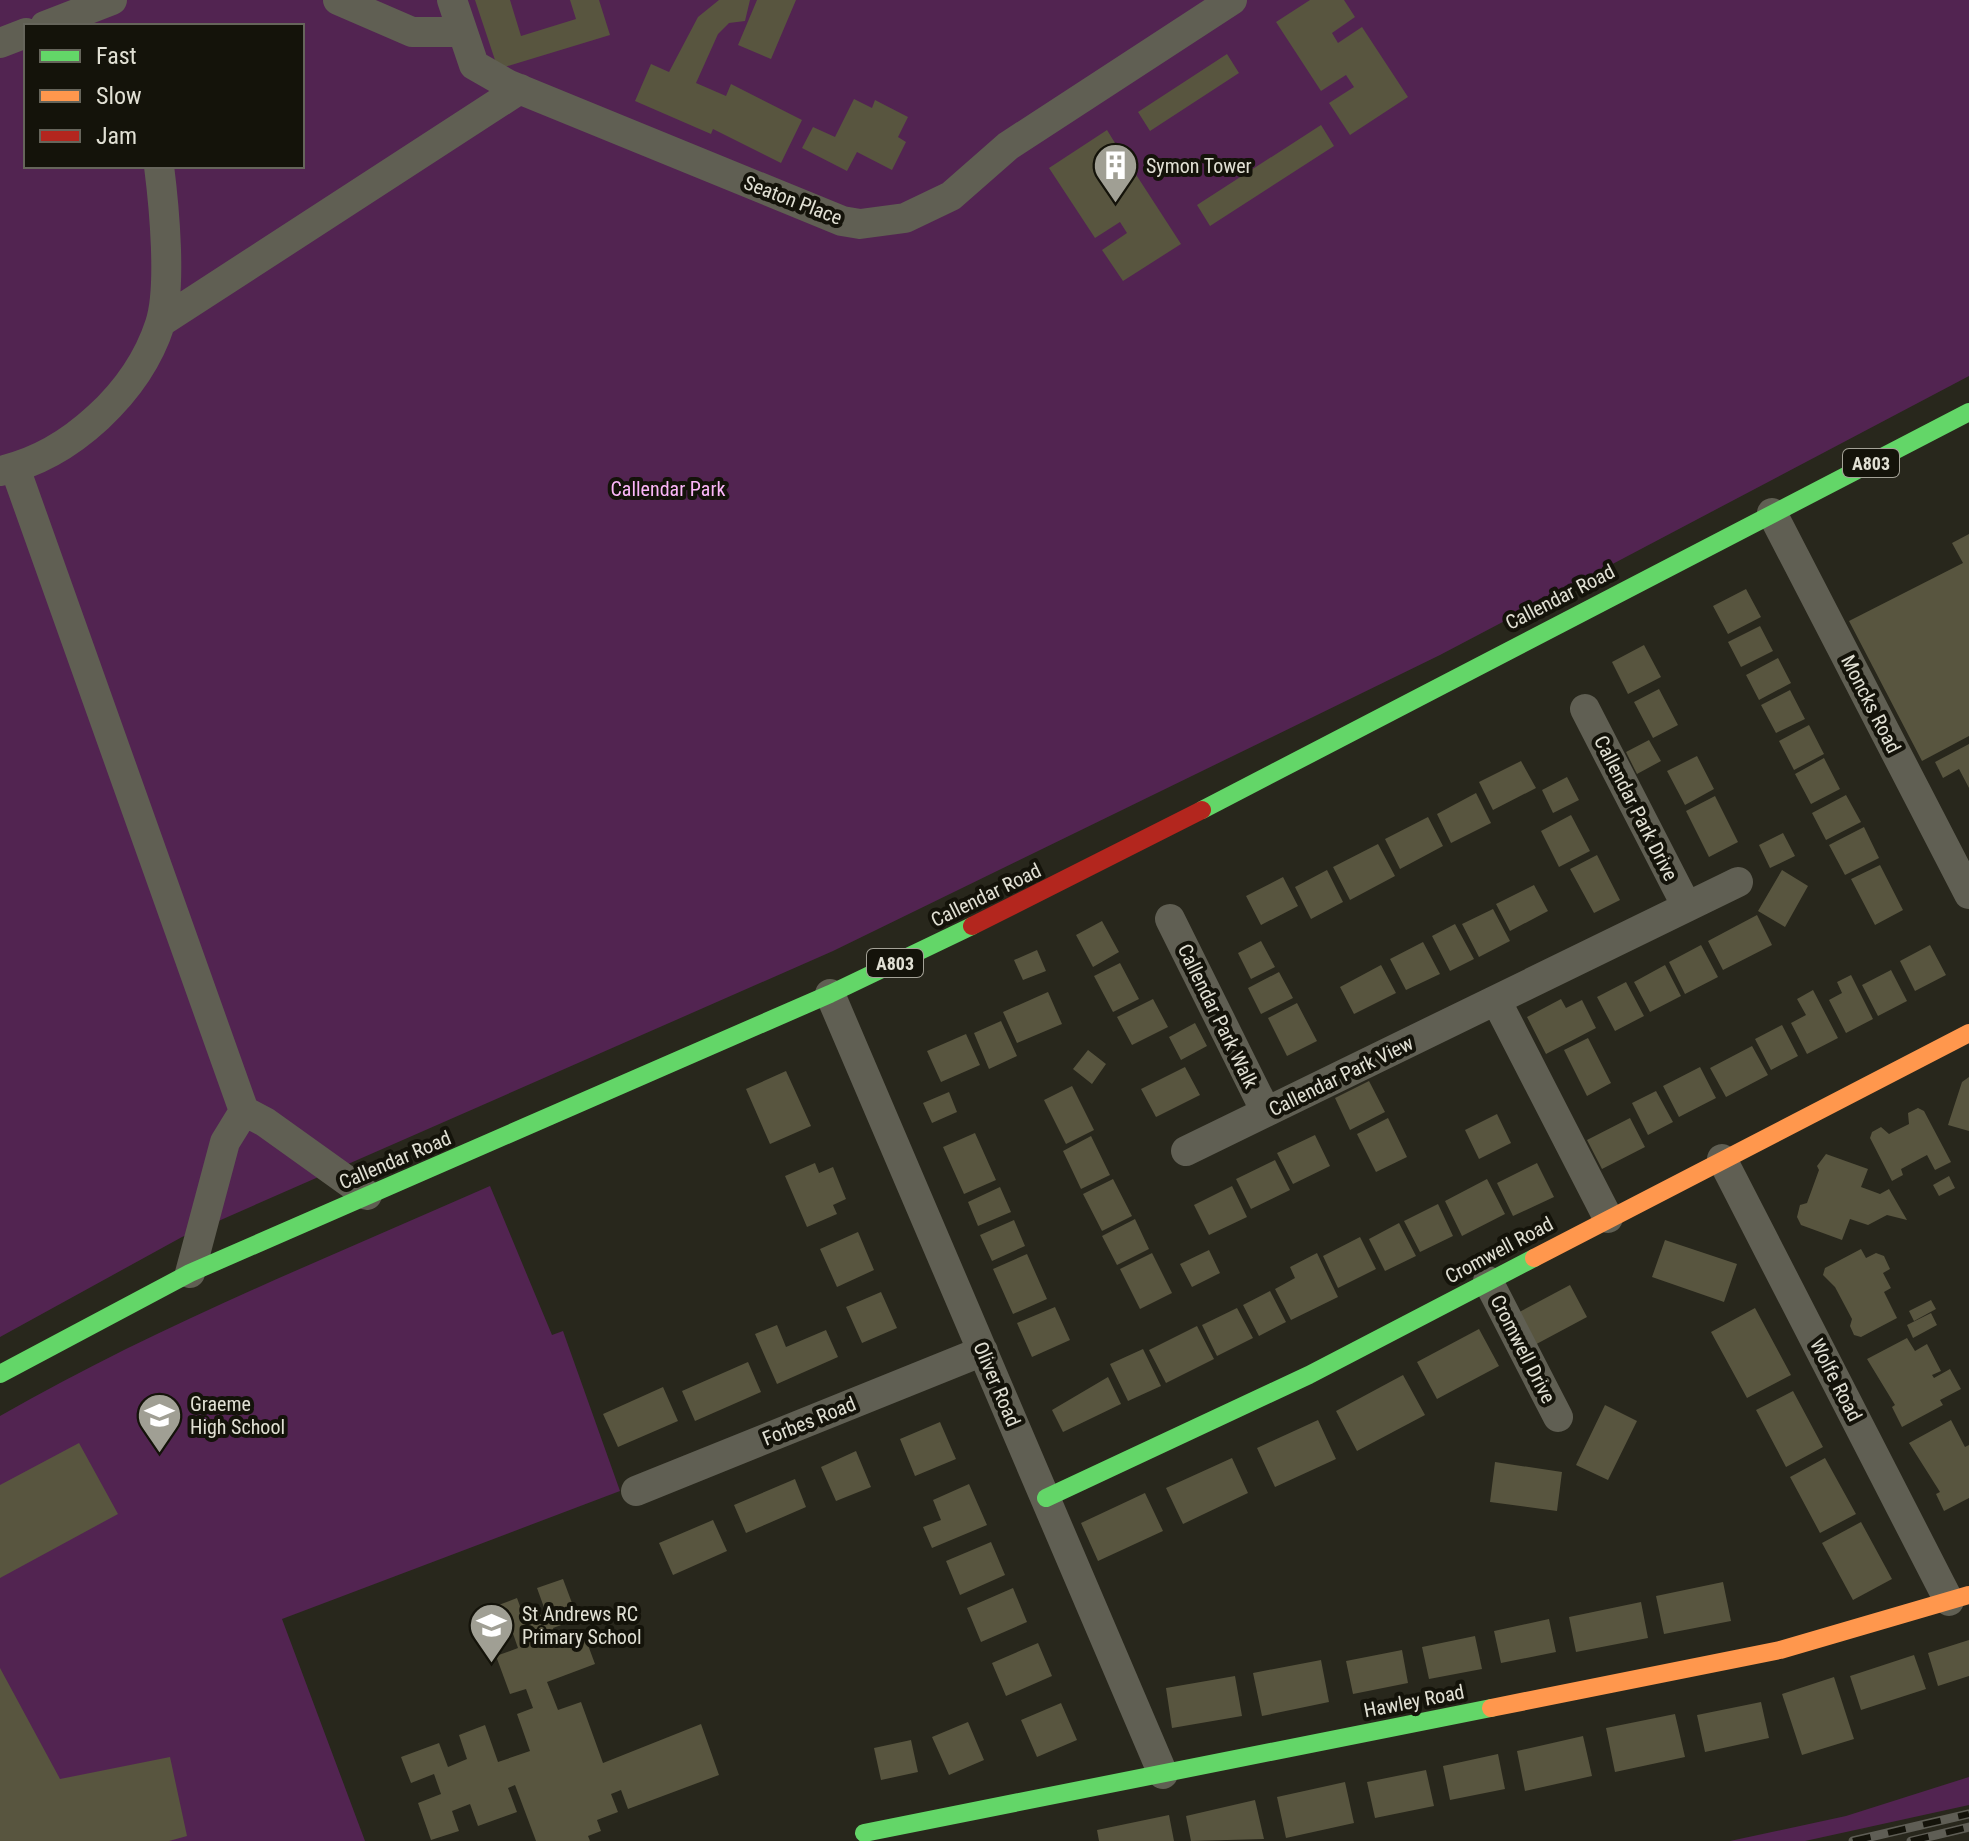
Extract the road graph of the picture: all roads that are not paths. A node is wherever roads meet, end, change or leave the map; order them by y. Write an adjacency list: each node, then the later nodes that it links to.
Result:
1 (112, 0): 5 (street)
2 (338, 0): 6 (street)
3 (452, 0): 6 (street, Seaton Place)
4 (1232, 0): 9 (street, Seaton Place)
5 (58, 24)
6 (462, 32): 9 (street, Seaton Place)
7 (24, 34): 8 (street)
8 (0, 43)
9 (520, 89): 11 (street)
10 (159, 168): 11 (street)
11 (161, 322): 13 (street)
12 (1969, 412): 14 (main road, Callendar Road / A803)
13 (8, 470): 23 (street)
14 (1772, 513): 17 (street, Moncks Road); 20 (main road, Callendar Road / A803)
15 (1585, 709): 18 (street, Callendar Park Drive)
16 (1738, 882): 18 (street, Callendar Park View)
17 (1969, 894)
18 (1687, 907): 21 (street, Callendar Park View)
19 (1170, 919): 24 (street, Callendar Park Walk)
20 (830, 994): 27 (main road, Callendar Road / A803); 31 (street, Oliver Road)
21 (1496, 1000): 24 (street, Callendar Park View); 28 (street)
22 (1969, 1033): 26 (main road, Cromwell Road)
23 (244, 1111): 27 (street); 29 (street)
24 (1266, 1112): 25 (street, Callendar Park View)
25 (1186, 1151)
26 (1722, 1159): 28 (main road, Cromwell Road); 36 (street, Wolfe Road)
27 (367, 1195): 29 (main road, Callendar Road / A803)
28 (1608, 1218): 30 (main road, Cromwell Road)
29 (190, 1273): 32 (main road, Callendar Road / A803)
30 (1488, 1281): 33 (street, Cromwell Drive); 35 (main road, Cromwell Road)
31 (983, 1351): 34 (street, Forbes Road); 35 (street, Oliver Road)
32 (0, 1374)
33 (1558, 1417)
34 (636, 1491)
35 (1046, 1498): 37 (street, Oliver Road)
36 (1959, 1598): 37 (main road, Hawley Road)
37 (1163, 1774): 38 (main road, Hawley Road)
38 (864, 1833)

